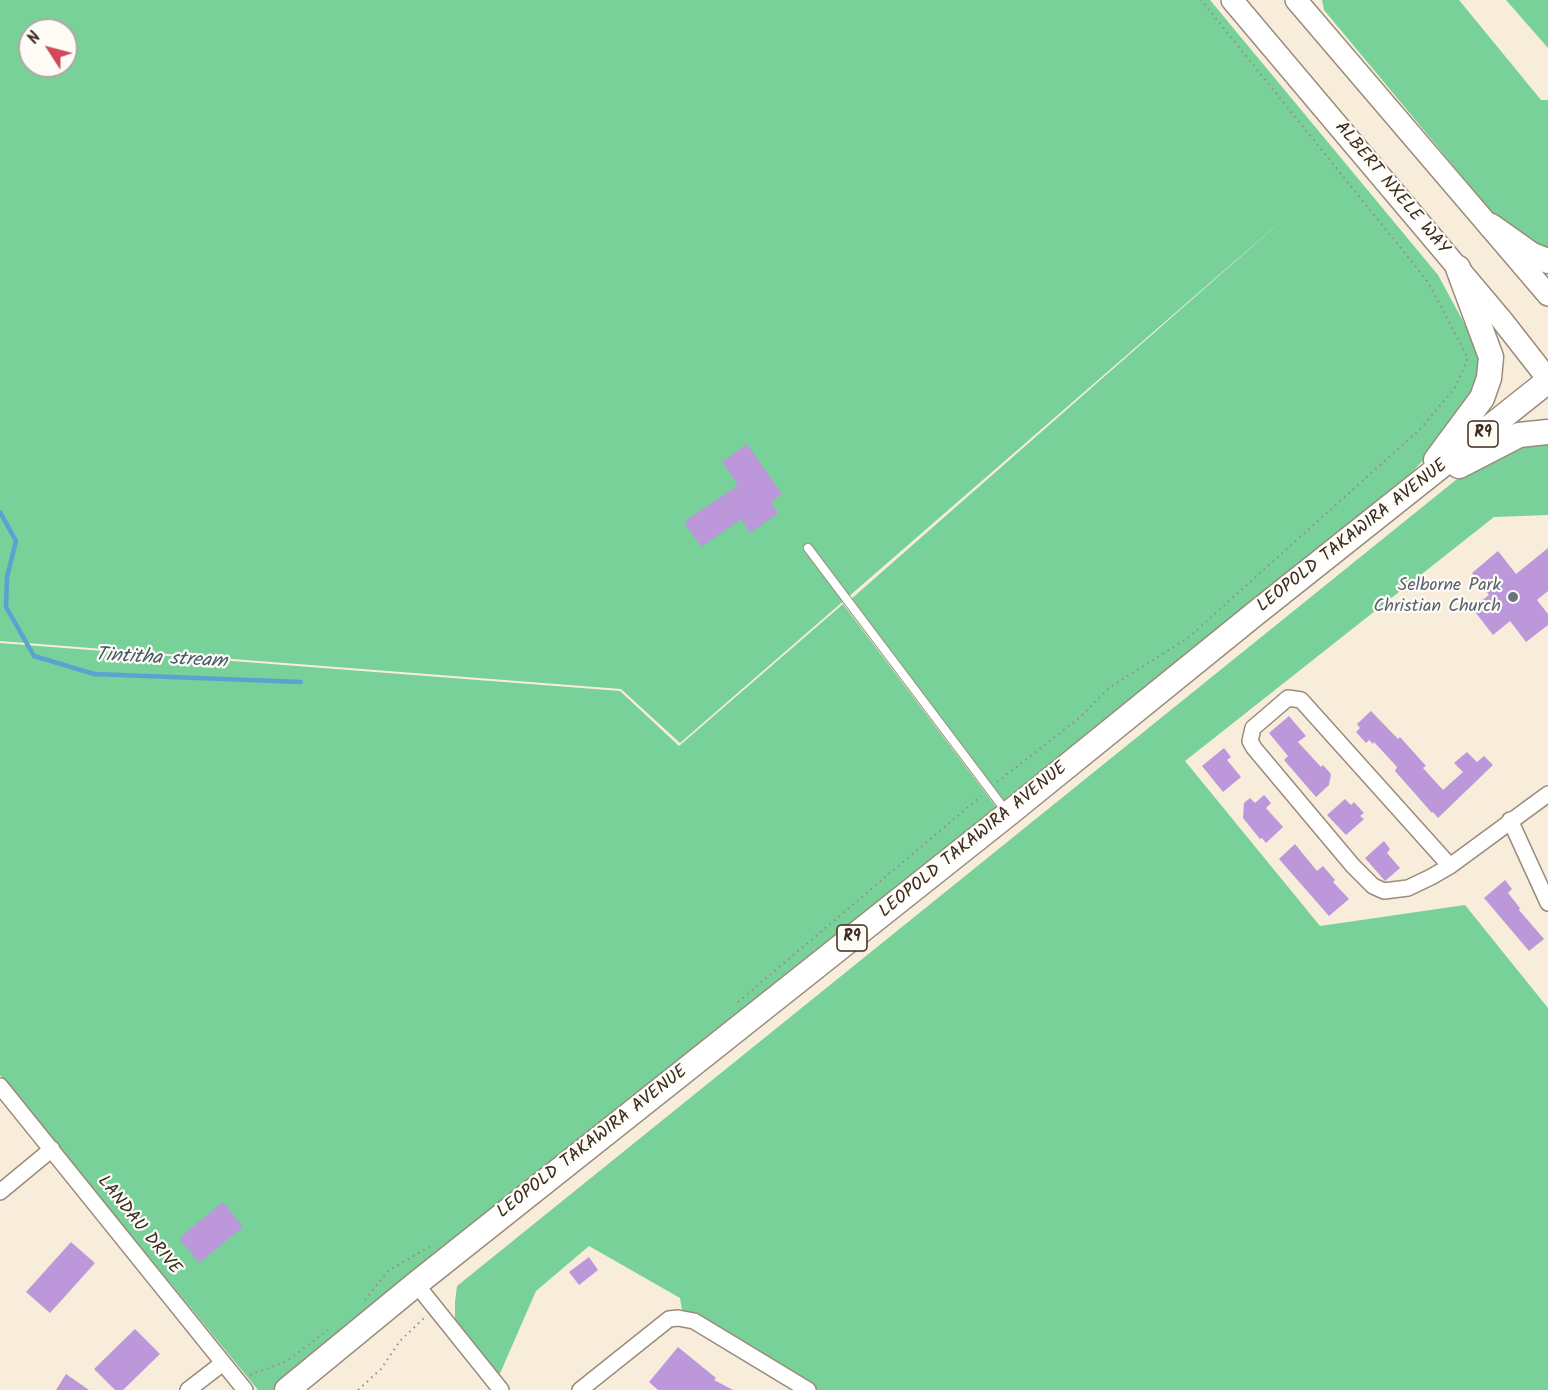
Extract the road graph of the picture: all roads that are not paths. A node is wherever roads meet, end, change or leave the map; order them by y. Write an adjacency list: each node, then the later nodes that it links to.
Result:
1 (1232, 0): 5 (main road, ALBERT NXELE WAY)
2 (1303, 5): 3 (main road)
3 (1491, 226): 4 (highway); 6 (main road)
4 (1548, 261)
5 (1458, 268): 7 (main road, ALBERT NXELE WAY); 9 (highway)
6 (1548, 296)
7 (1548, 380): 9 (highway, LEOPOLD TAKAWIRA AVENUE / R9)
8 (1548, 432): 9 (highway)
9 (1417, 486): 12 (highway, LEOPOLD TAKAWIRA AVENUE / R9)
10 (808, 548): 12 (lane)
11 (1548, 794): 13 (street)
12 (1008, 814): 19 (highway, LEOPOLD TAKAWIRA AVENUE / R9)
13 (1510, 820): 14 (street); 15 (street)
14 (1450, 866): 14 (street)
15 (1548, 903)
16 (0, 1086): 17 (street, LANDAU DRIVE)
17 (52, 1149): 18 (street); 20 (street, LANDAU DRIVE)
18 (0, 1192)
19 (416, 1284): 23 (highway, LEOPOLD TAKAWIRA AVENUE / R9); 24 (street)
20 (228, 1369): 21 (street); 22 (street, LANDAU DRIVE)
21 (189, 1390)
22 (245, 1390)
23 (287, 1390)
24 (501, 1390)
25 (580, 1390): 26 (street)
26 (808, 1390)

